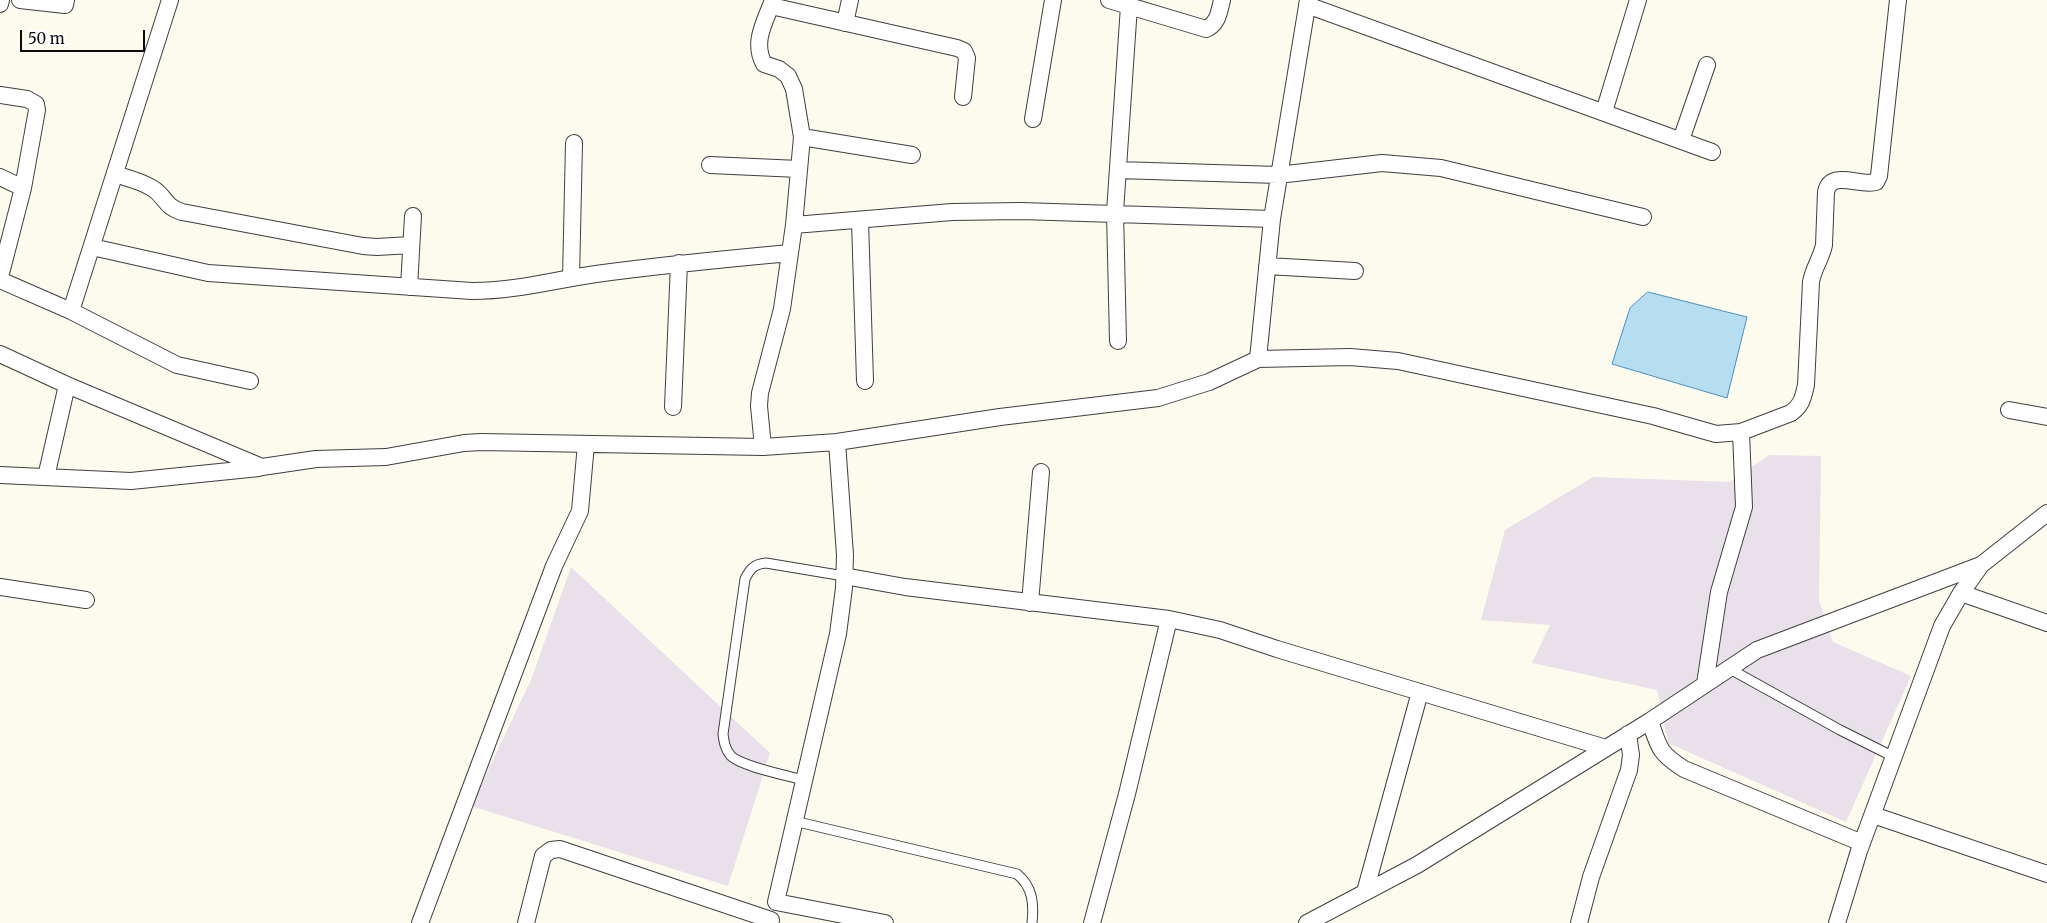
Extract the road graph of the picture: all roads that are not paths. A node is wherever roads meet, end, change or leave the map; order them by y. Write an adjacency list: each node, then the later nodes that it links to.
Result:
1 (1, 0): 13 (street)
2 (20, 0): 3 (street)
3 (66, 0)
4 (170, 0): 29 (street)
5 (850, 0): 15 (street)
6 (1053, 0): 20 (street)
7 (1109, 0): 14 (street)
8 (1222, 0): 14 (street)
9 (1638, 0): 19 (street)
10 (1898, 0): 58 (street)
11 (1308, 2): 19 (street); 30 (street)
12 (772, 3): 15 (street); 21 (street)
13 (0, 4)
14 (1129, 6): 28 (street)
15 (845, 23): 18 (street)
16 (1707, 65): 22 (street)
17 (0, 95): 32 (street)
18 (963, 97)
19 (1604, 112): 22 (street)
20 (1033, 119)
21 (802, 137): 25 (street); 27 (street)
22 (1680, 140): 24 (street)
23 (574, 143): 46 (street)
24 (1712, 152)
25 (912, 156)
26 (710, 165): 27 (street)
27 (799, 169): 38 (street)
28 (1118, 170): 30 (street); 33 (street)
29 (115, 174): 39 (street); 40 (street)
30 (1278, 175): 35 (street); 36 (street)
31 (0, 177): 32 (street)
32 (23, 188): 45 (street)
33 (1115, 212): 36 (street); 37 (street); 49 (street)
34 (413, 216): 39 (street)
35 (1643, 217)
36 (1272, 219): 43 (street)
37 (860, 221): 38 (street); 53 (street)
38 (794, 225): 41 (street)
39 (411, 245): 47 (street)
40 (92, 247): 47 (street); 48 (street)
41 (790, 253): 42 (street); 61 (street)
42 (679, 262): 46 (street); 55 (street)
43 (1267, 266): 44 (street); 51 (street)
44 (1355, 271)
45 (0, 278): 48 (street)
46 (571, 278): 47 (street)
47 (409, 287)
48 (71, 311): 52 (street)
49 (1118, 341)
50 (0, 354): 54 (street)
51 (1258, 359): 58 (street); 59 (street)
52 (250, 381)
53 (865, 381)
54 (67, 385): 62 (street); 65 (street)
55 (673, 407)
56 (2009, 410): 57 (street)
57 (2047, 417)
58 (1742, 432): 76 (street)
59 (837, 442): 61 (street); 68 (street)
60 (586, 444): 61 (street); 62 (street); 90 (street)
61 (763, 447)
62 (262, 467): 65 (street)
63 (1041, 472): 72 (street)
64 (0, 475): 65 (street)
65 (46, 477)
66 (2047, 513): 67 (street)
67 (1981, 565): 70 (street); 75 (street)
68 (844, 576): 72 (street); 82 (street); 82 (lane)
69 (0, 587): 71 (street)
70 (1961, 593): 74 (street); 81 (street)
71 (86, 600)
72 (1030, 602): 73 (street)
73 (1169, 619): 77 (street); 94 (street)
74 (2047, 624)
75 (1730, 668): 76 (street); 81 (lane)
76 (1705, 684): 78 (street)
77 (1420, 692): 80 (street); 87 (street)
78 (1650, 721): 79 (street); 85 (street)
79 (1628, 734): 80 (street); 96 (street)
80 (1606, 748): 87 (street)
81 (1894, 756): 83 (street)
82 (803, 780): 84 (street)
83 (1873, 815): 85 (street); 86 (street)
84 (794, 820): 88 (street); 93 (lane)
85 (1862, 843): 97 (street)
86 (2047, 874)
87 (1365, 892): 95 (street)
88 (776, 902): 89 (street); 92 (street)
89 (771, 922): 91 (street)
90 (420, 923)
91 (526, 923)
92 (885, 923)
93 (1032, 923)
94 (1092, 923)
95 (1307, 923)
96 (1579, 923)
97 (1837, 923)

